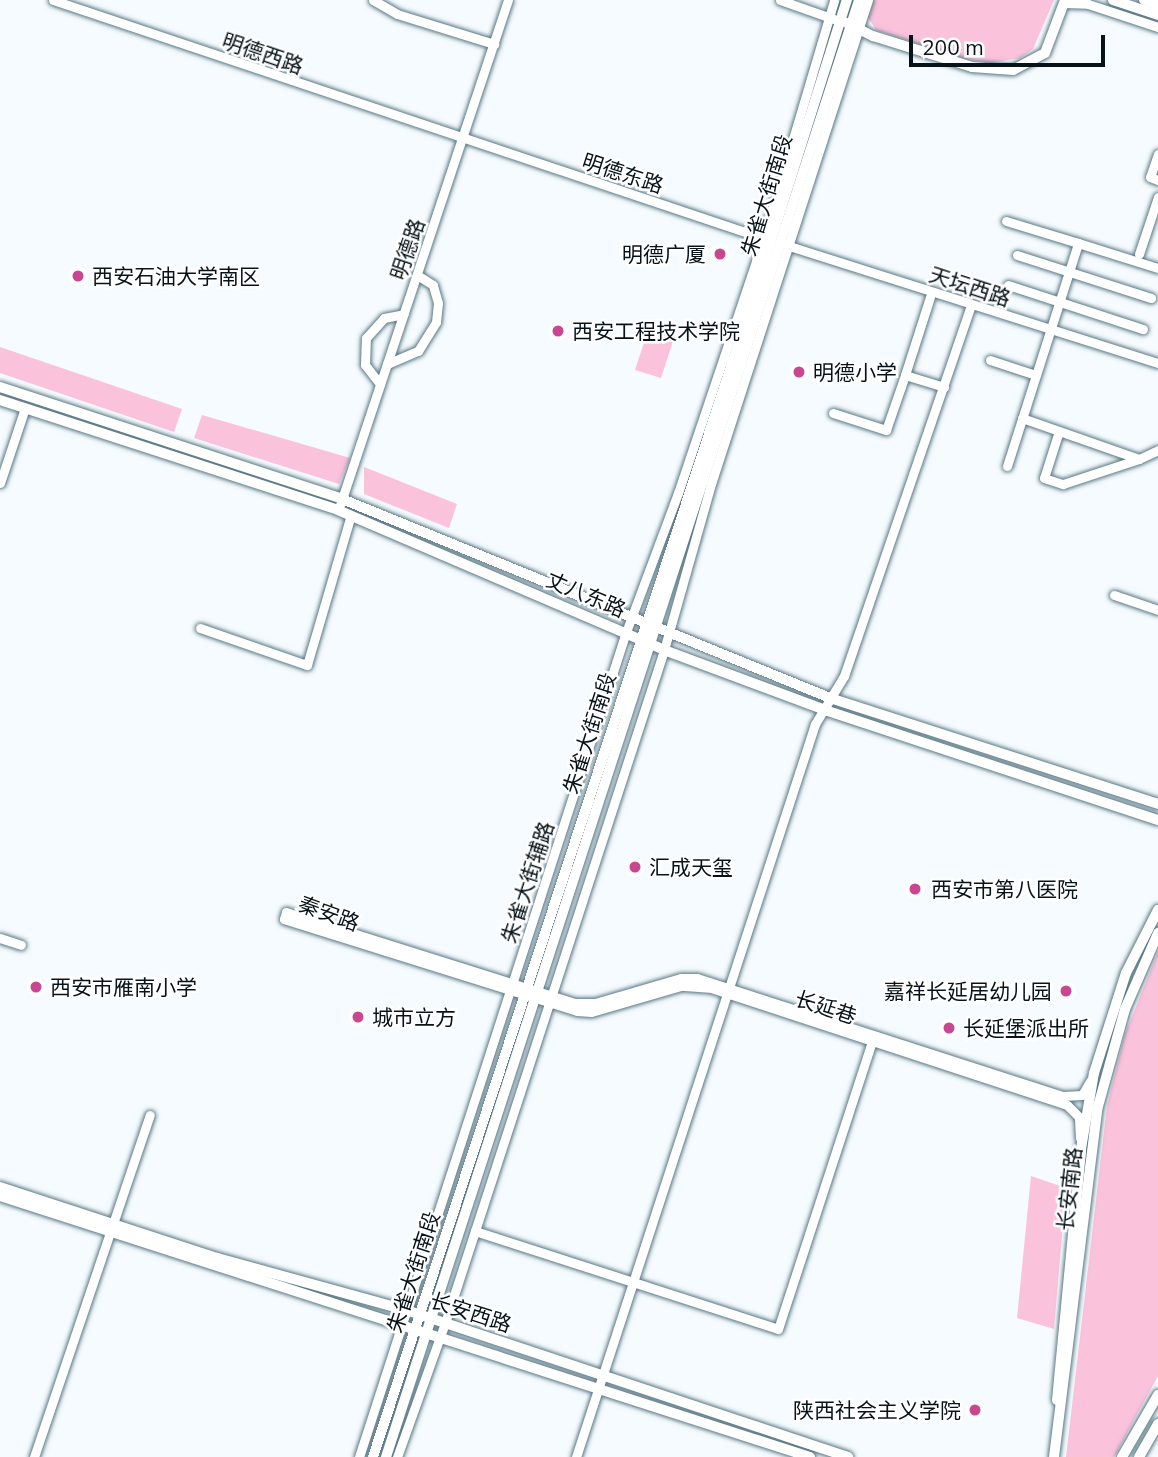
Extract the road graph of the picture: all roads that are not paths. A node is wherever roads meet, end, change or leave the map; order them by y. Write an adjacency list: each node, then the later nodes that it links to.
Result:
1 (53, 0): 18 (street, 明德西路)
2 (373, 0): 17 (street)
3 (508, 0): 17 (street, 明德路)
4 (780, 0): 14 (street)
5 (834, 0): 14 (street, 朱雀大街辅路)
6 (847, 0): 15 (main road)
7 (859, 0): 15 (main road)
8 (868, 0): 15 (street, 朱雀大街辅路)
9 (1113, 0): 13 (main road)
10 (1144, 0): 12 (main road)
11 (1066, 1): 15 (main road); 16 (street)
12 (1158, 5)
13 (1158, 15)
14 (829, 17): 15 (street); 23 (street, 朱雀大街辅路)
15 (850, 24): 23 (main road, 朱雀大街南段); 23 (street, 朱雀大街辅路)
16 (1158, 27)
17 (494, 44): 18 (street, 明德路)
18 (463, 139): 23 (street, 明德东路); 29 (street, 明德路)
19 (1158, 154): 20 (street)
20 (1158, 180)
21 (1158, 197): 26 (street)
22 (1006, 220): 24 (street)
23 (777, 242): 34 (street, 天坛西路); 59 (street, 朱雀大街辅路); 60 (main road, 朱雀大街南段); 61 (main road, 朱雀大街南段); 64 (street, 朱雀大街辅路)
24 (1078, 243): 27 (street); 28 (street)
25 (1017, 254): 28 (street)
26 (1139, 254)
27 (1158, 268)
28 (1069, 271): 32 (street); 33 (street)
29 (417, 275): 35 (street, 明德路); 40 (street)
30 (1008, 285): 33 (street)
31 (930, 297): 41 (street)
32 (1152, 298)
33 (1060, 302): 36 (street); 37 (street)
34 (971, 305): 37 (street, 天坛西路); 45 (street)
35 (404, 314): 40 (street, 明德路); 43 (street)
36 (1143, 329)
37 (1051, 330): 39 (street, 天坛西路); 42 (street)
38 (990, 360): 42 (street)
39 (1158, 363)
40 (387, 364): 43 (street, 明德路)
41 (905, 375): 45 (street); 48 (street)
42 (1036, 375): 49 (street)
43 (380, 384): 55 (street, 明德路)
44 (0, 387): 55 (main road, 丈八东路)
45 (944, 387): 68 (street)
46 (0, 400): 47 (main road, 丈八东路)
47 (25, 408): 54 (street); 55 (main road, 丈八东路)
48 (833, 413)
49 (1022, 418): 50 (street); 53 (street)
50 (1059, 431): 52 (street); 52 (street)
51 (1158, 450): 52 (street)
52 (1139, 459)
53 (1007, 466)
54 (0, 483)
55 (340, 504): 56 (main road, 丈八东路); 59 (main road, 丈八东路)
56 (351, 515): 62 (street); 63 (main road, 丈八东路)
57 (1114, 595): 58 (street)
58 (1158, 610)
59 (631, 618): 60 (main road, 丈八东路); 63 (street, 朱雀大街辅路)
60 (646, 623): 61 (main road, 丈八东路); 65 (main road, 朱雀大街南段)
61 (658, 627): 64 (main road, 丈八东路); 66 (main road, 朱雀大街南段)
62 (200, 628)
63 (626, 632): 65 (main road, 丈八东路); 76 (street, 朱雀大街辅路)
64 (669, 632): 67 (street, 朱雀大街辅路); 68 (main road, 丈八东路)
65 (640, 639): 66 (main road, 丈八东路); 78 (main road, 朱雀大街南段)
66 (653, 644): 67 (main road, 丈八东路); 78 (main road, 朱雀大街南段)
67 (664, 650): 69 (main road, 丈八东路); 79 (street, 朱雀大街辅路)
68 (830, 698): 69 (street); 70 (main road, 丈八东路)
69 (825, 710): 71 (main road, 丈八东路); 77 (street)
70 (1156, 803)
71 (1158, 820)
72 (1158, 910): 81 (main road)
73 (1158, 933): 99 (main road, 长安南路)
74 (0, 938): 75 (street)
75 (22, 946)
76 (512, 987): 76 (street, 秦安路); 78 (street, 秦安路); 89 (street, 朱雀大街辅路)
77 (729, 990): 79 (street, 长延巷); 80 (street, 长延巷); 81 (street, 长延巷); 88 (street)
78 (530, 993): 79 (street, 长延巷); 90 (main road, 朱雀大街南段)
79 (548, 999): 87 (street, 朱雀大街辅路)
80 (872, 1041): 83 (street, 长延巷); 88 (street)
81 (1094, 1073): 83 (main road)
82 (150, 1115): 86 (street)
83 (1081, 1149): 99 (main road)
84 (0, 1187): 86 (main road, 长安西路)
85 (0, 1196): 86 (main road, 长安西路)
86 (111, 1227): 89 (main road, 长安西路); 92 (main road, 长安西路); 102 (street)
87 (475, 1231): 88 (street); 91 (street, 朱雀大街辅路)
88 (634, 1283): 96 (street)
89 (406, 1310): 90 (main road, 长安西路); 92 (street, 朱雀大街辅路)
90 (425, 1317): 91 (main road, 长安西路); 93 (main road, 朱雀大街南段); 94 (main road, 朱雀大街南段)
91 (445, 1323): 95 (street, 朱雀大街辅路); 96 (main road, 长安西路)
92 (401, 1325): 93 (main road, 长安西路); 103 (street, 朱雀大街辅路)
93 (414, 1329): 94 (main road, 长安西路); 104 (main road, 朱雀大街南段)
94 (427, 1333): 95 (main road, 长安西路); 105 (main road, 朱雀大街南段)
95 (439, 1336): 96 (main road, 长安西路); 106 (street, 朱雀大街辅路)
96 (600, 1382): 107 (street); 108 (main road, 长安西路); 109 (main road, 长安西路)
97 (1158, 1395): 100 (main road)
98 (1158, 1407): 100 (main road)
99 (1058, 1413): 110 (main road, 长安南路)
100 (1146, 1415): 111 (main road)
101 (1158, 1424): 112 (main road)
102 (34, 1457)
103 (359, 1457)
104 (373, 1457)
105 (386, 1457)
106 (397, 1457)
107 (576, 1457)
108 (810, 1457)
109 (848, 1457)
110 (1054, 1457)
111 (1122, 1457)
112 (1139, 1457)

